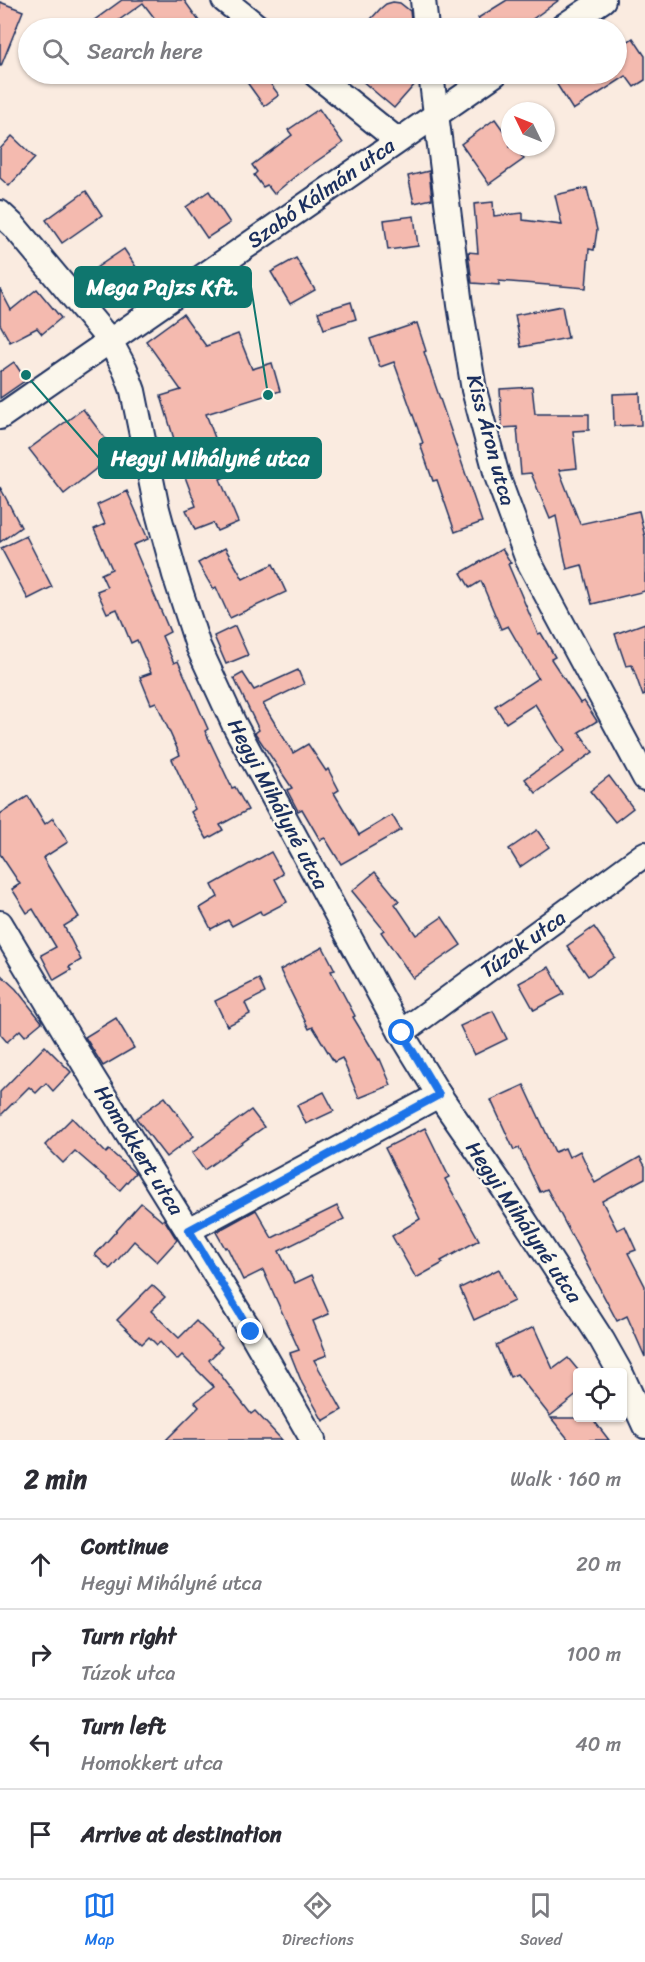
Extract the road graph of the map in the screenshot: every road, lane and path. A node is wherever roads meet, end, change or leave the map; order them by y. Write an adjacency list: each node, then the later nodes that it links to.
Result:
1 (224, 0): 4 (street)
2 (423, 0): 5 (street)
3 (603, 0): 6 (street)
4 (246, 18)
5 (425, 18)
6 (576, 18)
7 (327, 84): 11 (street)
8 (432, 84): 10 (street, Kiss Áron utca)
9 (480, 84): 10 (street, Szabó Kálmán utca)
10 (436, 113): 11 (street, Szabó Kálmán utca); 15 (street, Kiss Áron utca)
11 (397, 140): 13 (street, Szabó Kálmán utca)
12 (0, 213): 13 (street, Hegyi Mihályné utca)
13 (110, 341): 14 (street, Szabó Kálmán utca); 18 (street, Hegyi Mihályné utca)
14 (0, 417)
15 (645, 777)
16 (645, 854): 18 (street, Túzok utca)
17 (0, 923): 20 (street, Homokkert utca)
18 (402, 1033): 19 (street, Hegyi Mihályné utca)
19 (439, 1095): 20 (street); 21 (street, Hegyi Mihályné utca)
20 (189, 1230): 24 (street, Homokkert utca)
21 (618, 1368)
22 (627, 1387): 23 (street, Hegyi Mihályné utca)
23 (645, 1426)
24 (313, 1440)

